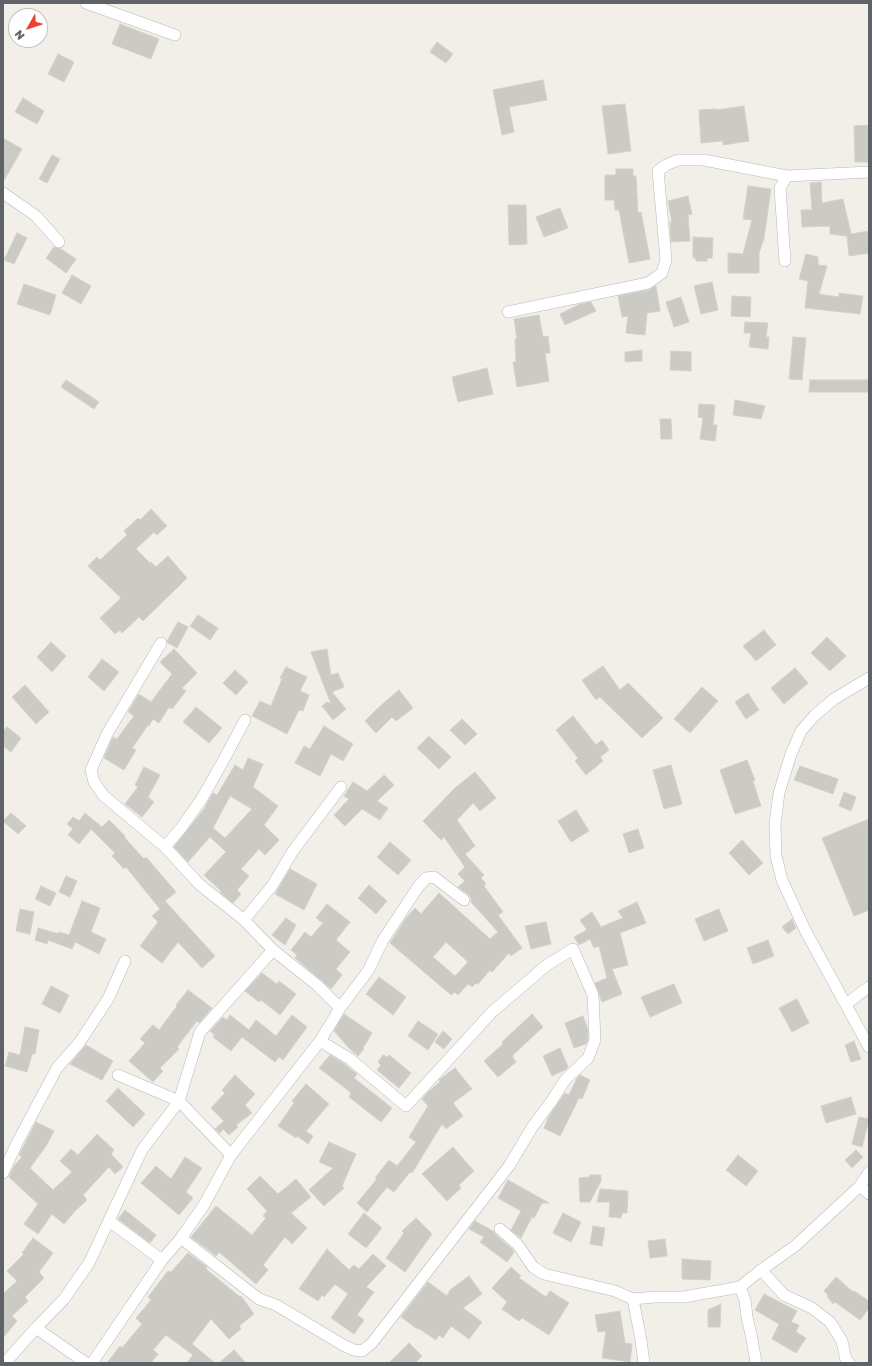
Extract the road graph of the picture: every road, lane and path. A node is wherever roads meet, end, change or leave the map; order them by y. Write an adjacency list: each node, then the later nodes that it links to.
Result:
1 (86, 3): 2 (street)
2 (175, 35)
3 (869, 172): 4 (street)
4 (787, 176): 7 (street); 8 (street)
5 (3, 193): 6 (street)
6 (59, 242)
7 (785, 261)
8 (508, 312)
9 (161, 643): 13 (street)
10 (869, 678): 19 (street)
11 (245, 720): 13 (street)
12 (341, 787): 15 (street)
13 (166, 847): 15 (street)
14 (464, 900): 20 (street)
15 (244, 920): 16 (street)
16 (273, 950): 20 (street); 24 (street)
17 (125, 961): 27 (street)
18 (869, 987): 19 (street)
19 (846, 1004): 22 (street)
20 (340, 1008): 21 (street)
21 (320, 1041): 25 (street); 31 (street)
22 (869, 1047)
23 (118, 1075): 24 (street)
24 (180, 1101): 25 (street); 29 (street)
25 (231, 1155): 31 (street)
26 (869, 1172): 28 (street)
27 (3, 1173)
28 (865, 1190): 33 (street)
29 (109, 1221): 32 (street); 36 (street)
30 (500, 1229): 35 (street)
31 (181, 1238): 32 (street)
32 (162, 1260): 39 (street)
33 (761, 1270): 34 (street); 42 (street)
34 (740, 1287): 35 (street); 41 (street)
35 (632, 1299): 40 (street)
36 (36, 1328): 37 (street); 38 (street)
37 (5, 1363)
38 (86, 1363)
39 (92, 1363)
40 (644, 1363)
41 (756, 1363)
42 (849, 1363)

